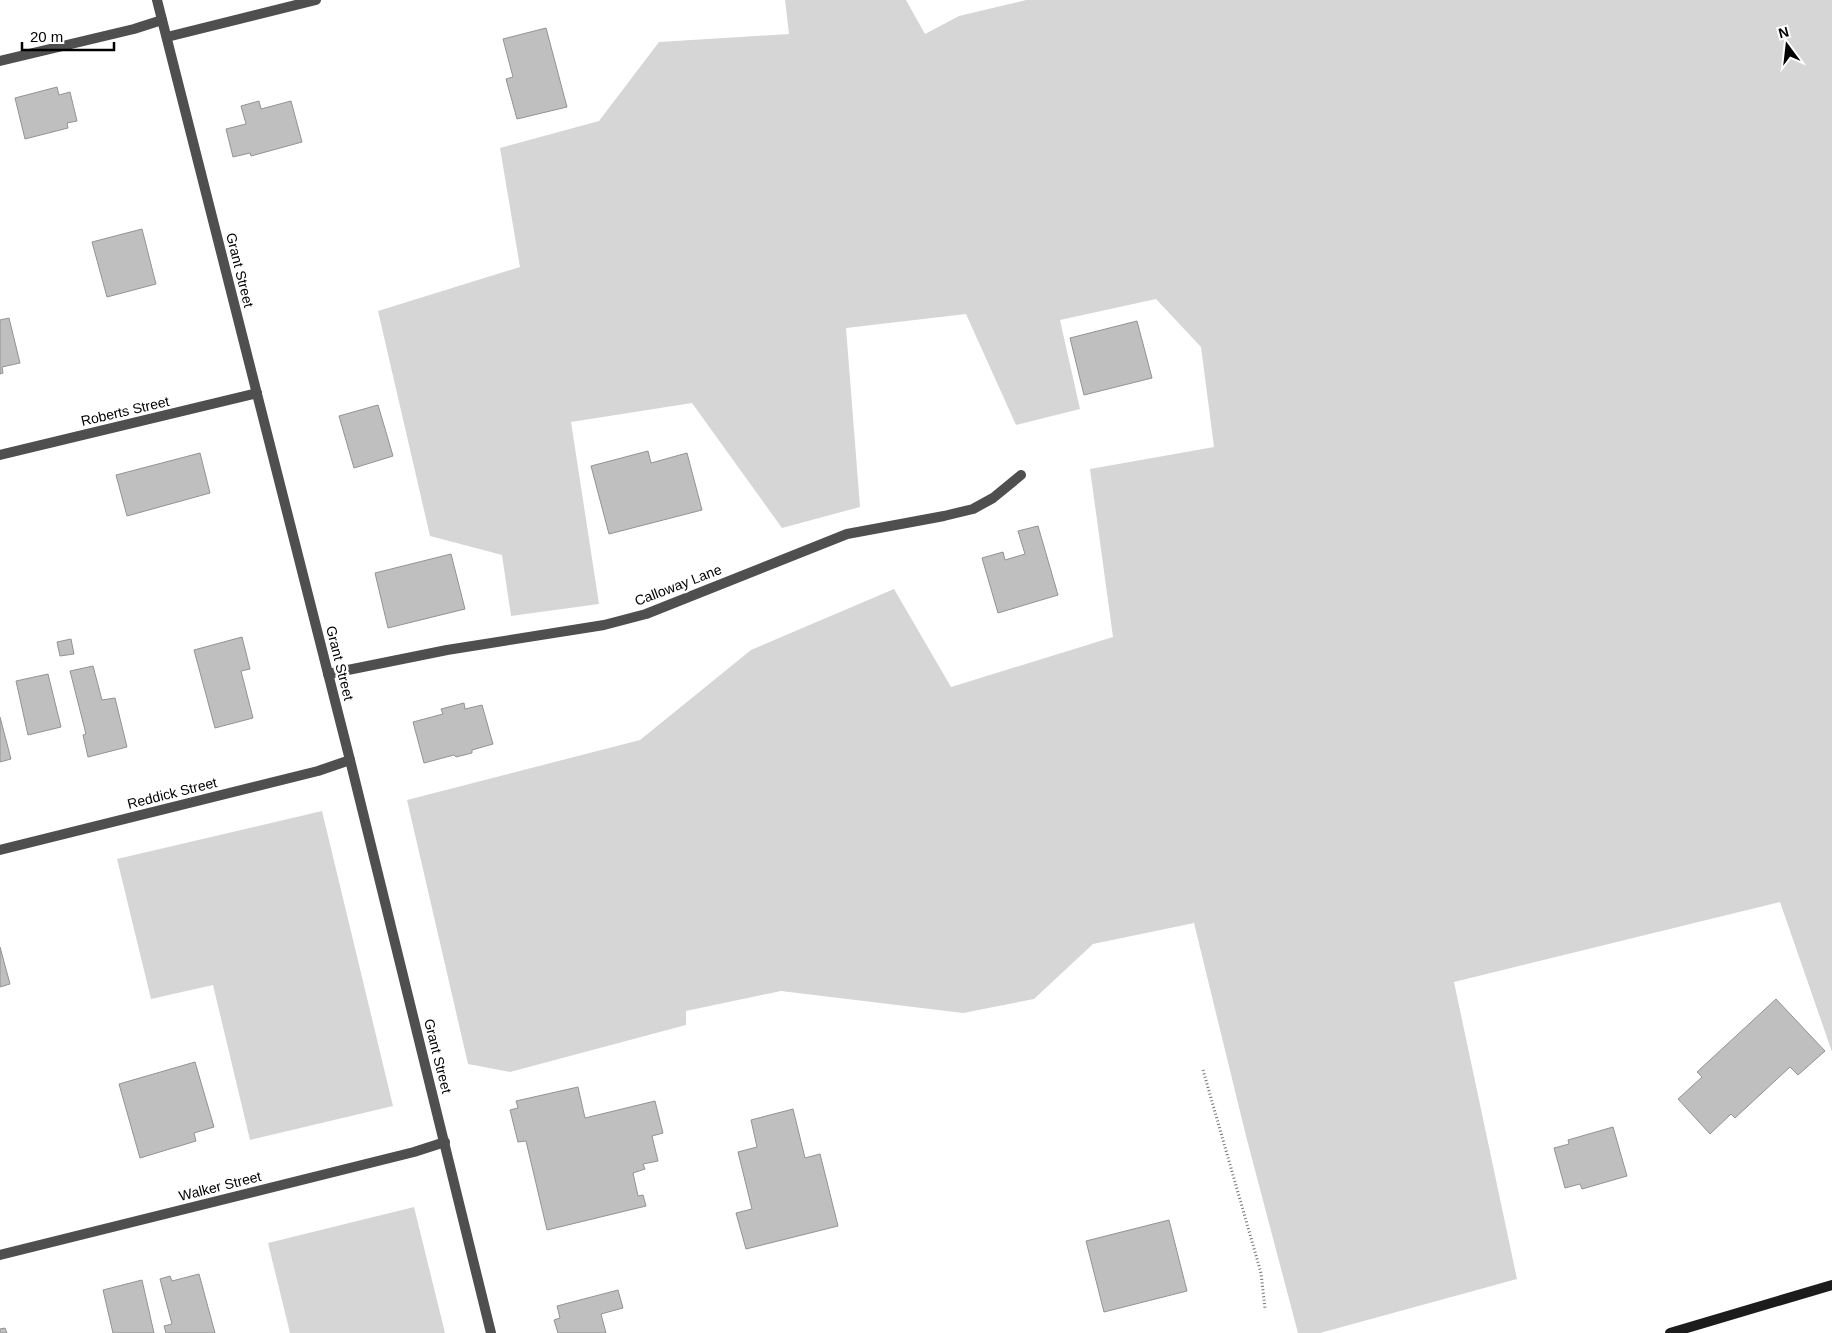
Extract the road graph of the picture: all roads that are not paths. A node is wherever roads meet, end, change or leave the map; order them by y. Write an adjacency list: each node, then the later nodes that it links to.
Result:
1 (157, 0): 3 (street, Grant Street)
2 (316, 0): 4 (street)
3 (162, 20): 4 (street, Grant Street); 5 (street)
4 (167, 38): 6 (street, Grant Street)
5 (0, 61)
6 (257, 393): 7 (street, Roberts Street); 9 (street, Grant Street)
7 (0, 455)
8 (1021, 475): 9 (street, Calloway Lane)
9 (328, 674): 10 (street, Grant Street)
10 (350, 760): 11 (street, Reddick Street); 12 (street, Grant Street)
11 (0, 850)
12 (446, 1142): 13 (street, Walker Street); 15 (street, Grant Street)
13 (0, 1255)
14 (1832, 1285): 16 (street)
15 (491, 1333)
16 (1670, 1333)

